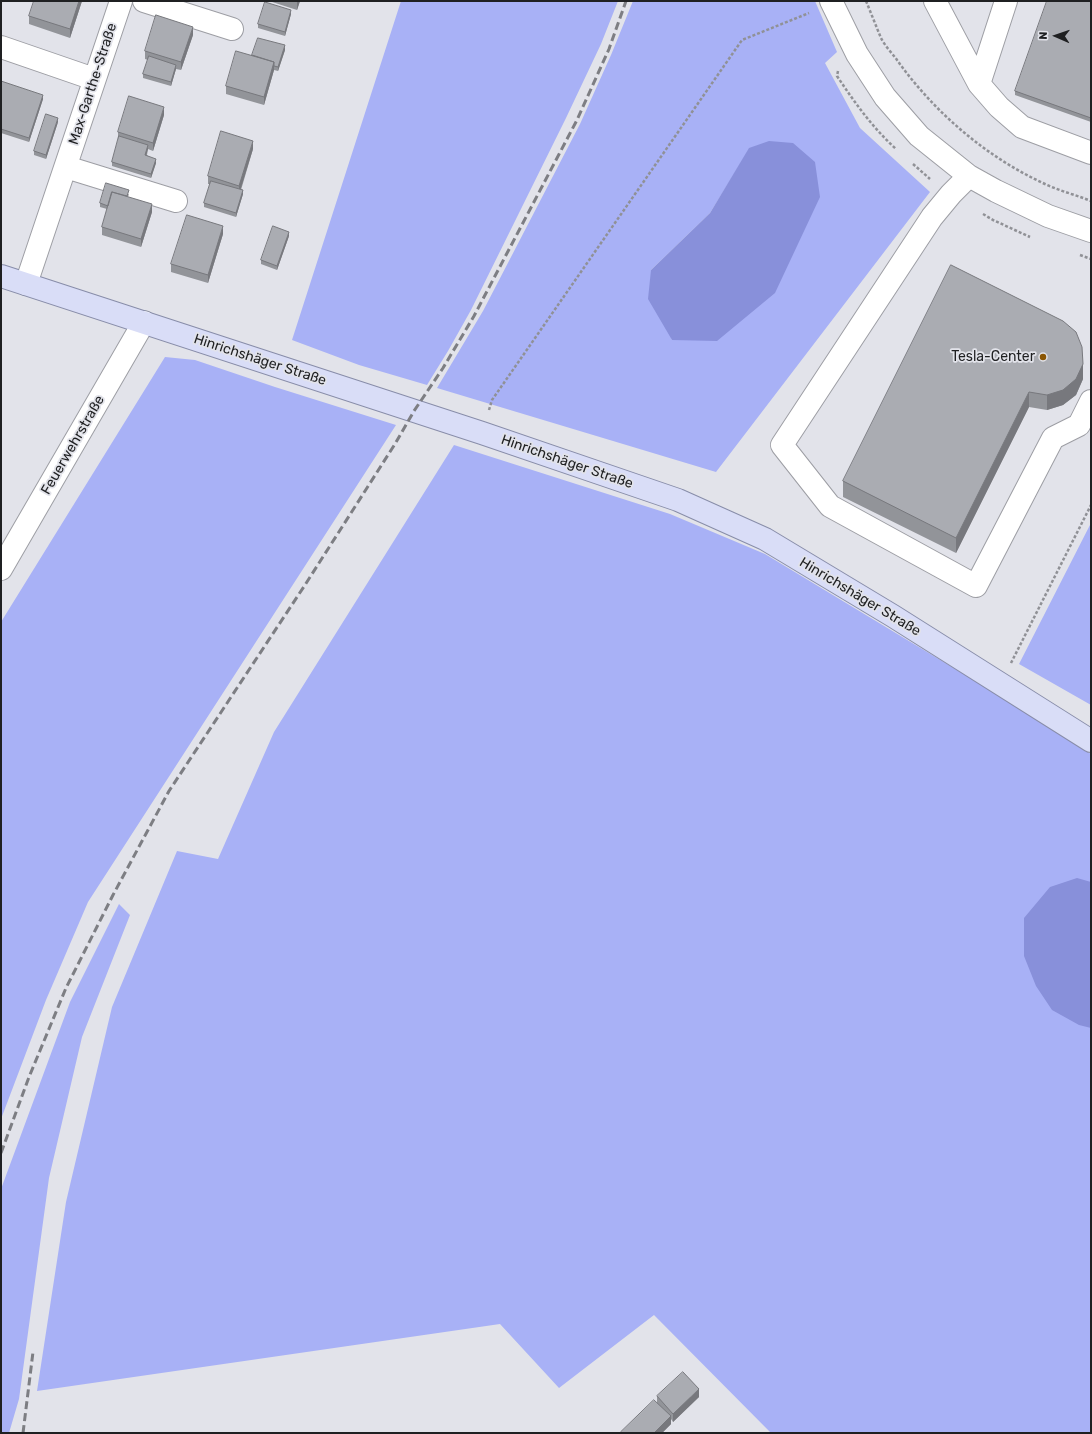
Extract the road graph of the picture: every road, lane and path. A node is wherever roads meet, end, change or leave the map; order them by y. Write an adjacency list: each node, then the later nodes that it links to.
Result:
1 (121, 1): 9 (street, Max-Garthe-Straße)
2 (144, 1): 7 (street)
3 (866, 1): 15 (path)
4 (935, 1): 10 (street)
5 (1006, 1): 10 (street)
6 (832, 2): 13 (street); 21 (path)
7 (232, 29)
8 (1, 48): 9 (street)
9 (94, 79): 12 (street, Max-Garthe-Straße)
10 (979, 84): 11 (street)
11 (1091, 153)
12 (66, 167): 14 (street); 18 (street, Max-Garthe-Straße)
13 (969, 176): 16 (street); 20 (street)
14 (176, 201)
15 (1091, 201)
16 (1091, 231)
17 (1, 276): 18 (main road, Hinrichshäger Straße)
18 (26, 284): 19 (main road, Hinrichshäger Straße)
19 (144, 322): 21 (main road, Hinrichshäger Straße); 23 (street, Feuerwehrstraße)
20 (1091, 402)
21 (482, 433): 24 (main road, Hinrichshäger Straße)
22 (1091, 505): 24 (path)
23 (1, 569)
24 (1001, 683): 25 (main road, Hinrichshäger Straße)
25 (1091, 740)

